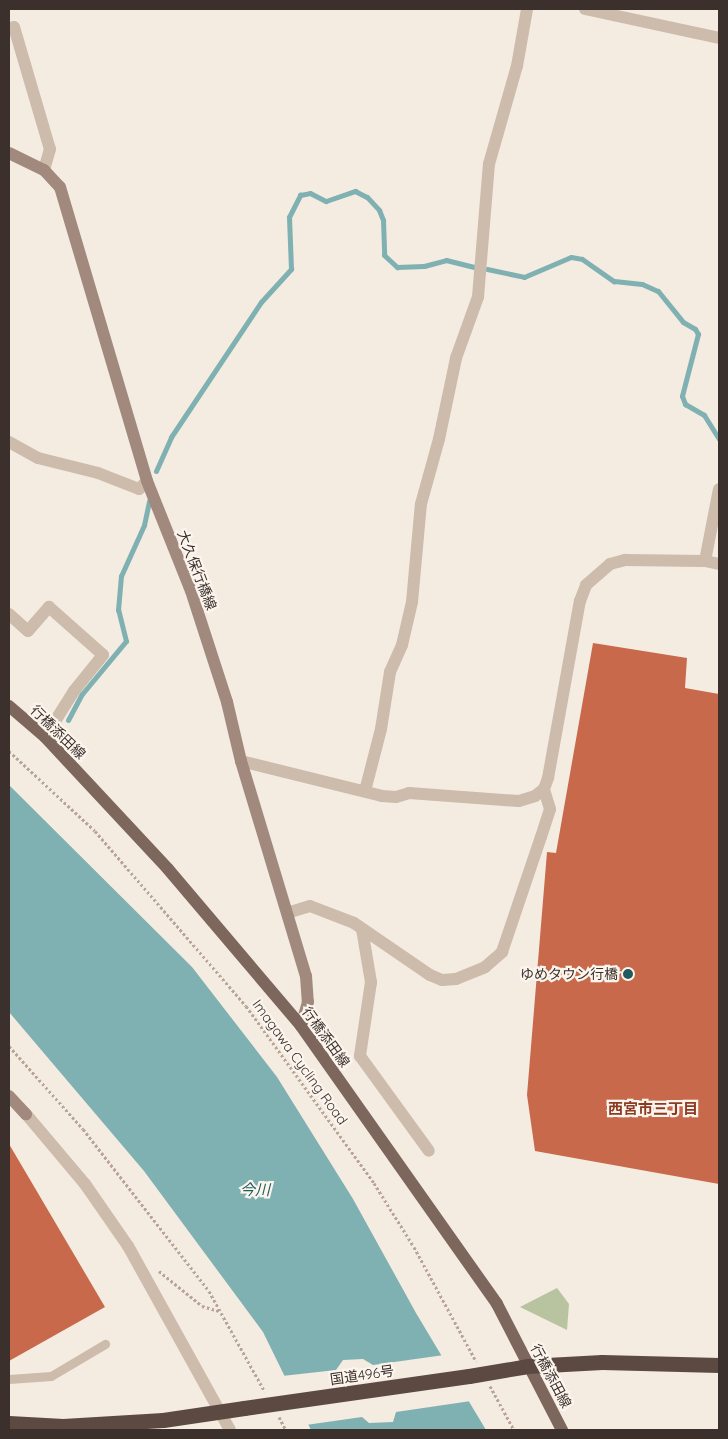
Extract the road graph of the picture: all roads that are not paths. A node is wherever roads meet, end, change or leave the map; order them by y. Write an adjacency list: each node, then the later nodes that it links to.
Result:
1 (527, 9): 17 (street)
2 (585, 9): 4 (street)
3 (9, 29): 6 (street)
4 (719, 38)
5 (9, 153): 6 (main road, 大久保行橋線)
6 (44, 170): 8 (main road, 大久保行橋線)
7 (9, 442): 8 (street)
8 (147, 481): 15 (main road, 大久保行橋線)
9 (719, 488): 10 (street)
10 (705, 561): 11 (street); 16 (street)
11 (719, 564)
12 (9, 614): 14 (street)
13 (9, 706): 14 (main road, 行橋添田線)
14 (45, 737): 20 (main road, 行橋添田線)
15 (241, 761): 17 (street); 18 (main road, 大久保行橋線)
16 (544, 789): 17 (street); 19 (street)
17 (365, 791)
18 (287, 913): 19 (street); 20 (main road, 大久保行橋線)
19 (362, 929): 23 (street)
20 (301, 1026): 26 (main road, 行橋添田線)
21 (9, 1096): 22 (main road)
22 (26, 1114): 28 (street)
23 (429, 1152)
24 (105, 1344): 27 (lane)
25 (719, 1365): 26 (highway, 国道496号)
26 (528, 1366): 28 (highway, 国道496号, bridge); 31 (main road, 行橋添田線)
27 (9, 1379)
28 (218, 1412): 29 (highway, 国道496号); 30 (street)
29 (9, 1423)
30 (230, 1430)
31 (562, 1430)

